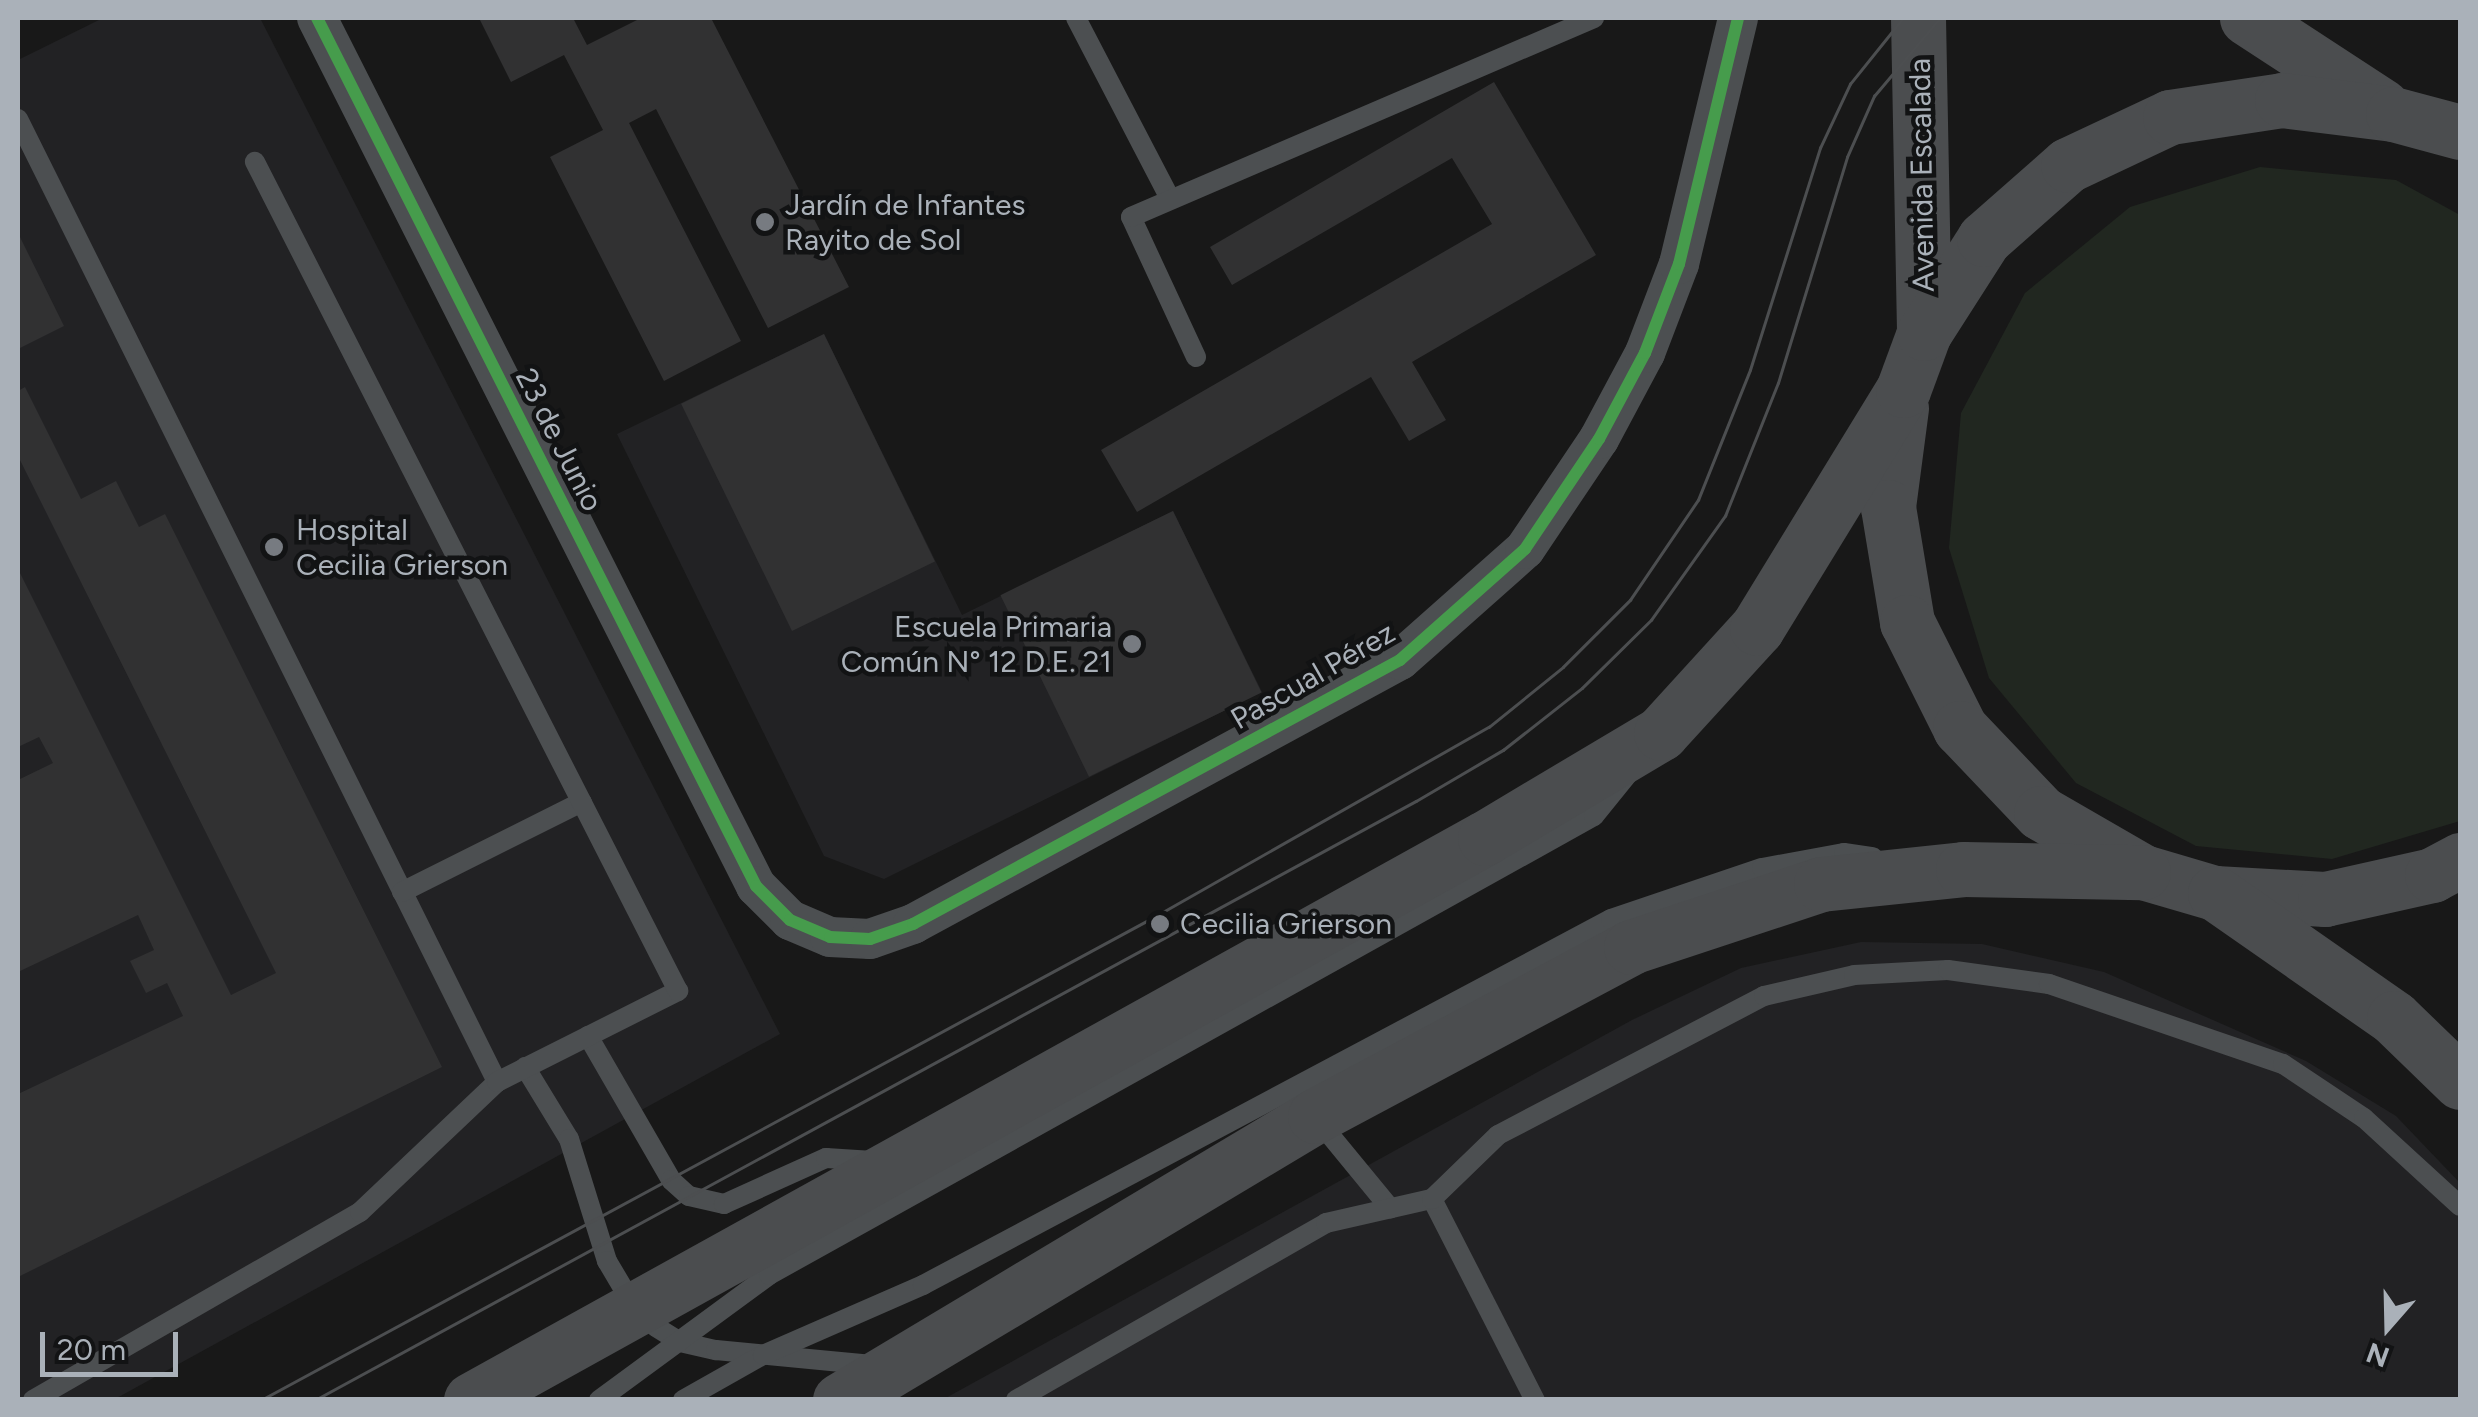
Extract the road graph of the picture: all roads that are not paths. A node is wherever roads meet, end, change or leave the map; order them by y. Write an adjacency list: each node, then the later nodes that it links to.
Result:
1 (317, 18): 20 (street, 23 de Junio)
2 (1076, 18): 11 (lane)
3 (1594, 18): 11 (lane)
4 (1738, 18): 20 (street, Pascual Pérez)
5 (1918, 18): 12 (main road, Avenida Escalada)
6 (2247, 18): 7 (main road)
7 (2393, 114): 9 (main road); 12 (main road)
8 (18, 119): 21 (lane)
9 (2455, 135)
10 (255, 162): 16 (lane)
11 (1169, 197): 13 (lane)
12 (1924, 333): 14 (main road)
13 (1196, 356)
14 (1903, 390): 15 (main road); 19 (main road)
15 (1661, 733): 28 (main road); 33 (lane)
16 (582, 802): 21 (lane); 23 (lane)
17 (2460, 860): 22 (main road)
18 (1963, 869): 19 (main road); 27 (main road); 34 (lane)
19 (2143, 872): 22 (main road)
20 (756, 886)
21 (402, 892): 25 (lane)
22 (2215, 893): 26 (main road)
23 (588, 1036): 24 (lane); 28 (lane)
24 (524, 1068): 25 (lane); 32 (lane)
25 (497, 1082): 36 (lane)
26 (2460, 1082)
27 (1315, 1116): 31 (lane); 35 (main road)
28 (895, 1162): 32 (main road)
29 (1432, 1199): 30 (lane); 31 (lane); 42 (lane)
30 (2460, 1206)
31 (1390, 1208): 41 (lane)
32 (636, 1310): 33 (lane); 37 (main road)
33 (680, 1342): 34 (lane); 38 (lane)
34 (763, 1355): 35 (lane); 39 (lane)
35 (899, 1367): 40 (main road)
36 (33, 1400)
37 (471, 1400)
38 (599, 1400)
39 (683, 1400)
40 (840, 1400)
41 (1016, 1400)
42 (1534, 1400)

